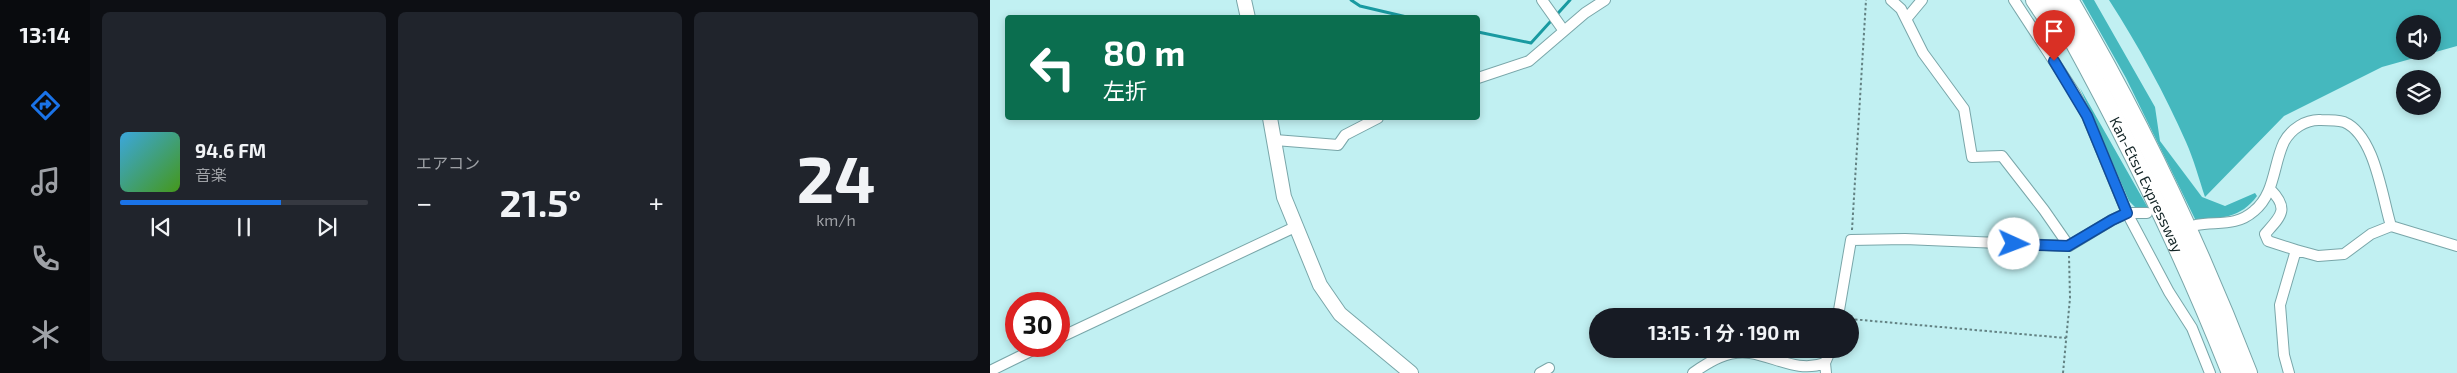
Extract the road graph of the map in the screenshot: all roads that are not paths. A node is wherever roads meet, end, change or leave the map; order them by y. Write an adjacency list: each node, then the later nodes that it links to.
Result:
1 (1244, 0): 10 (street)
2 (1542, 0): 12 (street)
3 (1605, 0): 12 (street)
4 (1891, 0): 11 (street)
5 (1922, 0): 11 (street)
6 (2014, 0): 19 (street)
7 (2035, 0): 17 (highway)
8 (2051, 0): 17 (highway, Kan-Etsu Expressway)
9 (2068, 0): 36 (highway, Kan-Etsu Expressway)
10 (1247, 15)
11 (1907, 18): 24 (street)
12 (1564, 31): 13 (street)
13 (1480, 77)
14 (1270, 120): 16 (street)
15 (1374, 120): 16 (street)
16 (1275, 140): 23 (street)
17 (2147, 180): 35 (highway, Kan-Etsu Expressway)
18 (2270, 189): 21 (street); 22 (street); 26 (street)
19 (2127, 213): 20 (street); 24 (street); 34 (street)
20 (2147, 213)
21 (2196, 225)
22 (2391, 226): 25 (street); 26 (street)
23 (1295, 227): 28 (street); 32 (street)
24 (2068, 246): 27 (street)
25 (2457, 246)
26 (2296, 250): 37 (street)
27 (1839, 308)
28 (1070, 333)
29 (1019, 357): 31 (street)
30 (1825, 368): 33 (street)
31 (990, 371)
32 (1411, 373)
33 (1693, 373)
34 (2210, 373)
35 (2231, 373)
36 (2248, 373)
37 (2289, 373)

